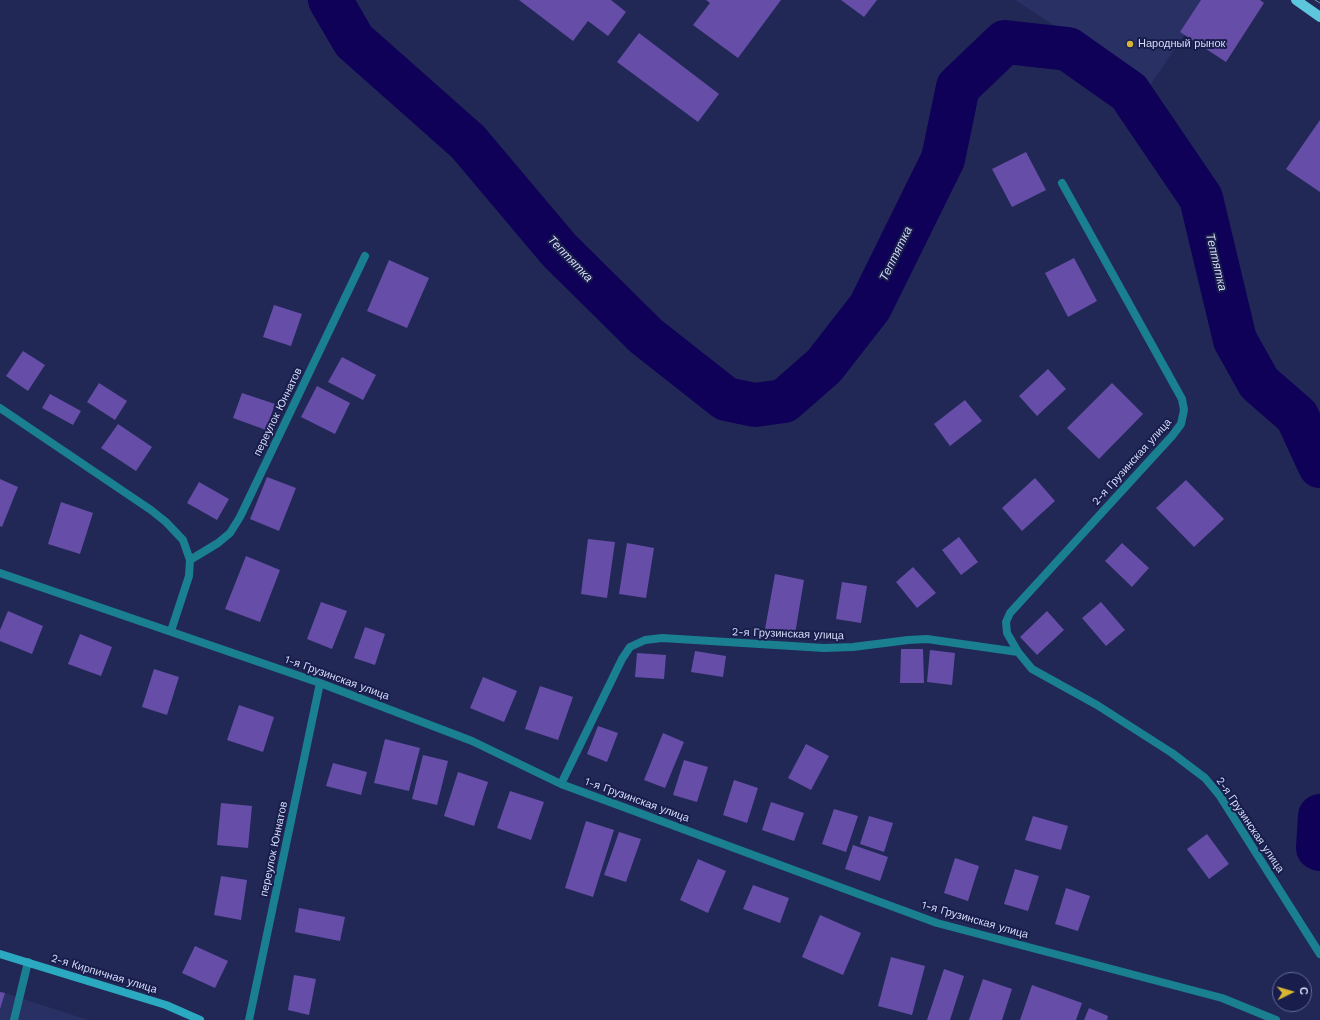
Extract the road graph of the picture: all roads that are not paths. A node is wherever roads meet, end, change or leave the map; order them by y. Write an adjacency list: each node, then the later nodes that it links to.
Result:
1 (1296, 0): 2 (main road)
2 (1319, 13)
3 (1062, 183): 9 (street, 2-я Грузинская улица)
4 (365, 256): 6 (street, переулок Юннатов)
5 (0, 408): 6 (street)
6 (190, 560): 8 (street)
7 (0, 573): 8 (street, 1-я Грузинская улица)
8 (171, 631): 10 (street, 1-я Грузинская улица)
9 (1018, 652): 11 (street, 2-я Грузинская улица); 13 (street, 2-я Грузинская улица)
10 (320, 683): 11 (street, 1-я Грузинская улица); 17 (street, переулок Юннатов)
11 (561, 784): 18 (street, 1-я Грузинская улица)
12 (0, 954): 14 (main road, 2-я Кирпичная улица)
13 (1320, 954)
14 (28, 962): 15 (street); 16 (main road, 2-я Кирпичная улица)
15 (14, 1020)
16 (200, 1020)
17 (249, 1020)
18 (1276, 1020)

